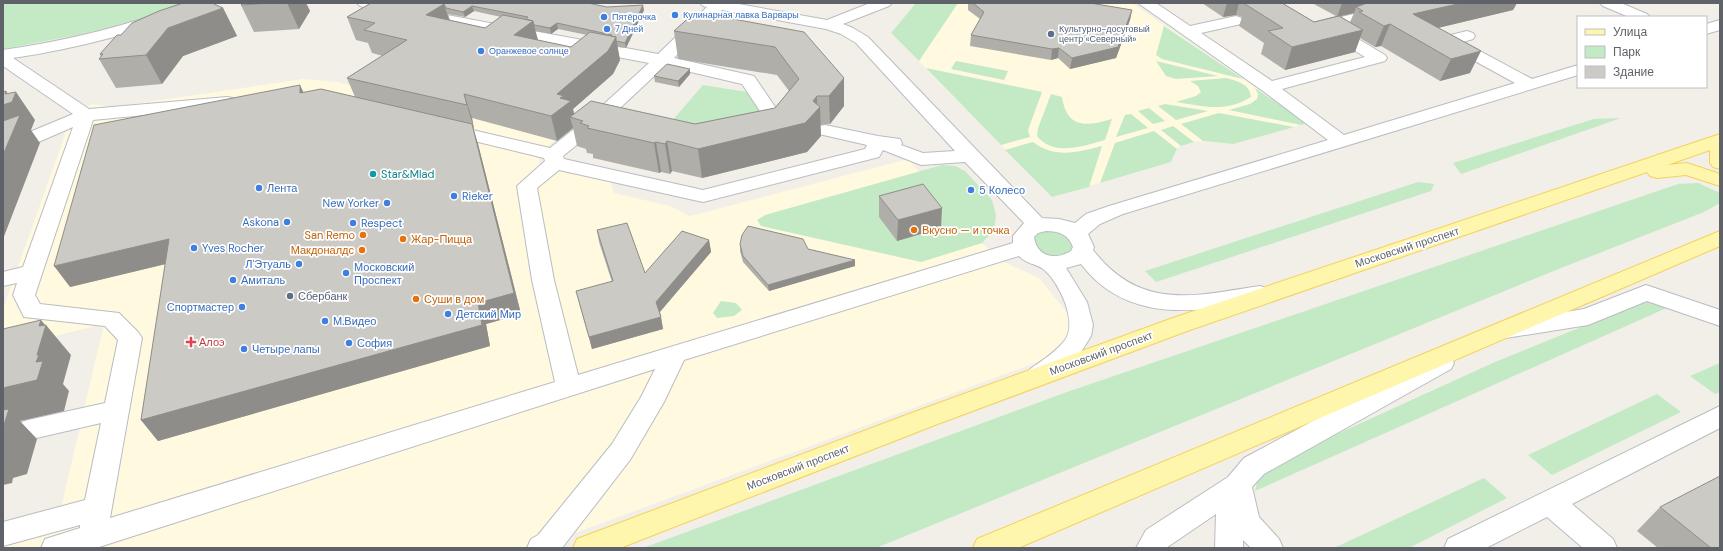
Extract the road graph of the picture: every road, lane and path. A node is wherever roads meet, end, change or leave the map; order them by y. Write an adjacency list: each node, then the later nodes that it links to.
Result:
1 (204, 3): 17 (street)
2 (365, 3): 7 (street)
3 (884, 3): 12 (street)
4 (1146, 3): 15 (street)
5 (1608, 3): 9 (street)
6 (716, 4): 12 (street); 18 (street)
7 (411, 13)
8 (1362, 16): 21 (street)
9 (1640, 16)
10 (434, 18): 18 (street)
11 (1236, 21): 15 (street)
12 (829, 25): 33 (street)
13 (1720, 25): 14 (street)
14 (1707, 29)
15 (1189, 32): 21 (street)
16 (1467, 36): 20 (street)
17 (4, 59): 23 (street)
18 (662, 60): 24 (street); 28 (street)
19 (1577, 70): 20 (street)
20 (1531, 85): 30 (street)
21 (1269, 87): 30 (street)
22 (245, 100): 23 (street)
23 (86, 115): 32 (street); 43 (street)
24 (599, 118): 25 (street); 34 (street)
25 (621, 124)
26 (431, 125): 34 (street)
27 (825, 130): 31 (street)
28 (746, 131)
29 (1720, 140): 35 (main road, Московский проспект); 36 (main road, Московский проспект)
30 (1341, 141): 40 (street)
31 (878, 142): 33 (street); 34 (street)
32 (9, 144)
33 (970, 156): 38 (street)
34 (554, 158): 50 (street)
35 (1720, 163)
36 (1622, 176): 37 (main road, Московский проспект); 45 (main road, Московский проспект)
37 (1720, 180)
38 (1037, 225): 40 (street); 41 (street)
39 (1720, 238): 47 (main road)
40 (1080, 242): 42 (street); 45 (street)
41 (1024, 247): 42 (street); 48 (street)
42 (1049, 262): 49 (street)
43 (31, 272): 44 (street); 51 (street)
44 (3, 279)
45 (1268, 294): 49 (main road, Московский проспект)
46 (1720, 318): 47 (street)
47 (1498, 332): 54 (street); 62 (main road)
48 (675, 354): 50 (street); 60 (street)
49 (1038, 376): 61 (main road, Московский проспект)
50 (569, 388): 58 (street)
51 (116, 410): 53 (street); 56 (street)
52 (1720, 416): 55 (street)
53 (28, 430)
54 (1238, 485): 63 (street); 64 (street); 65 (street)
55 (1550, 502): 66 (street); 67 (street)
56 (98, 508): 57 (street); 58 (street)
57 (3, 534)
58 (92, 537): 59 (street)
59 (55, 548)
60 (541, 548)
61 (587, 548)
62 (987, 548)
63 (1150, 548)
64 (1229, 548)
65 (1269, 548)
66 (1458, 548)
67 (1603, 548)

